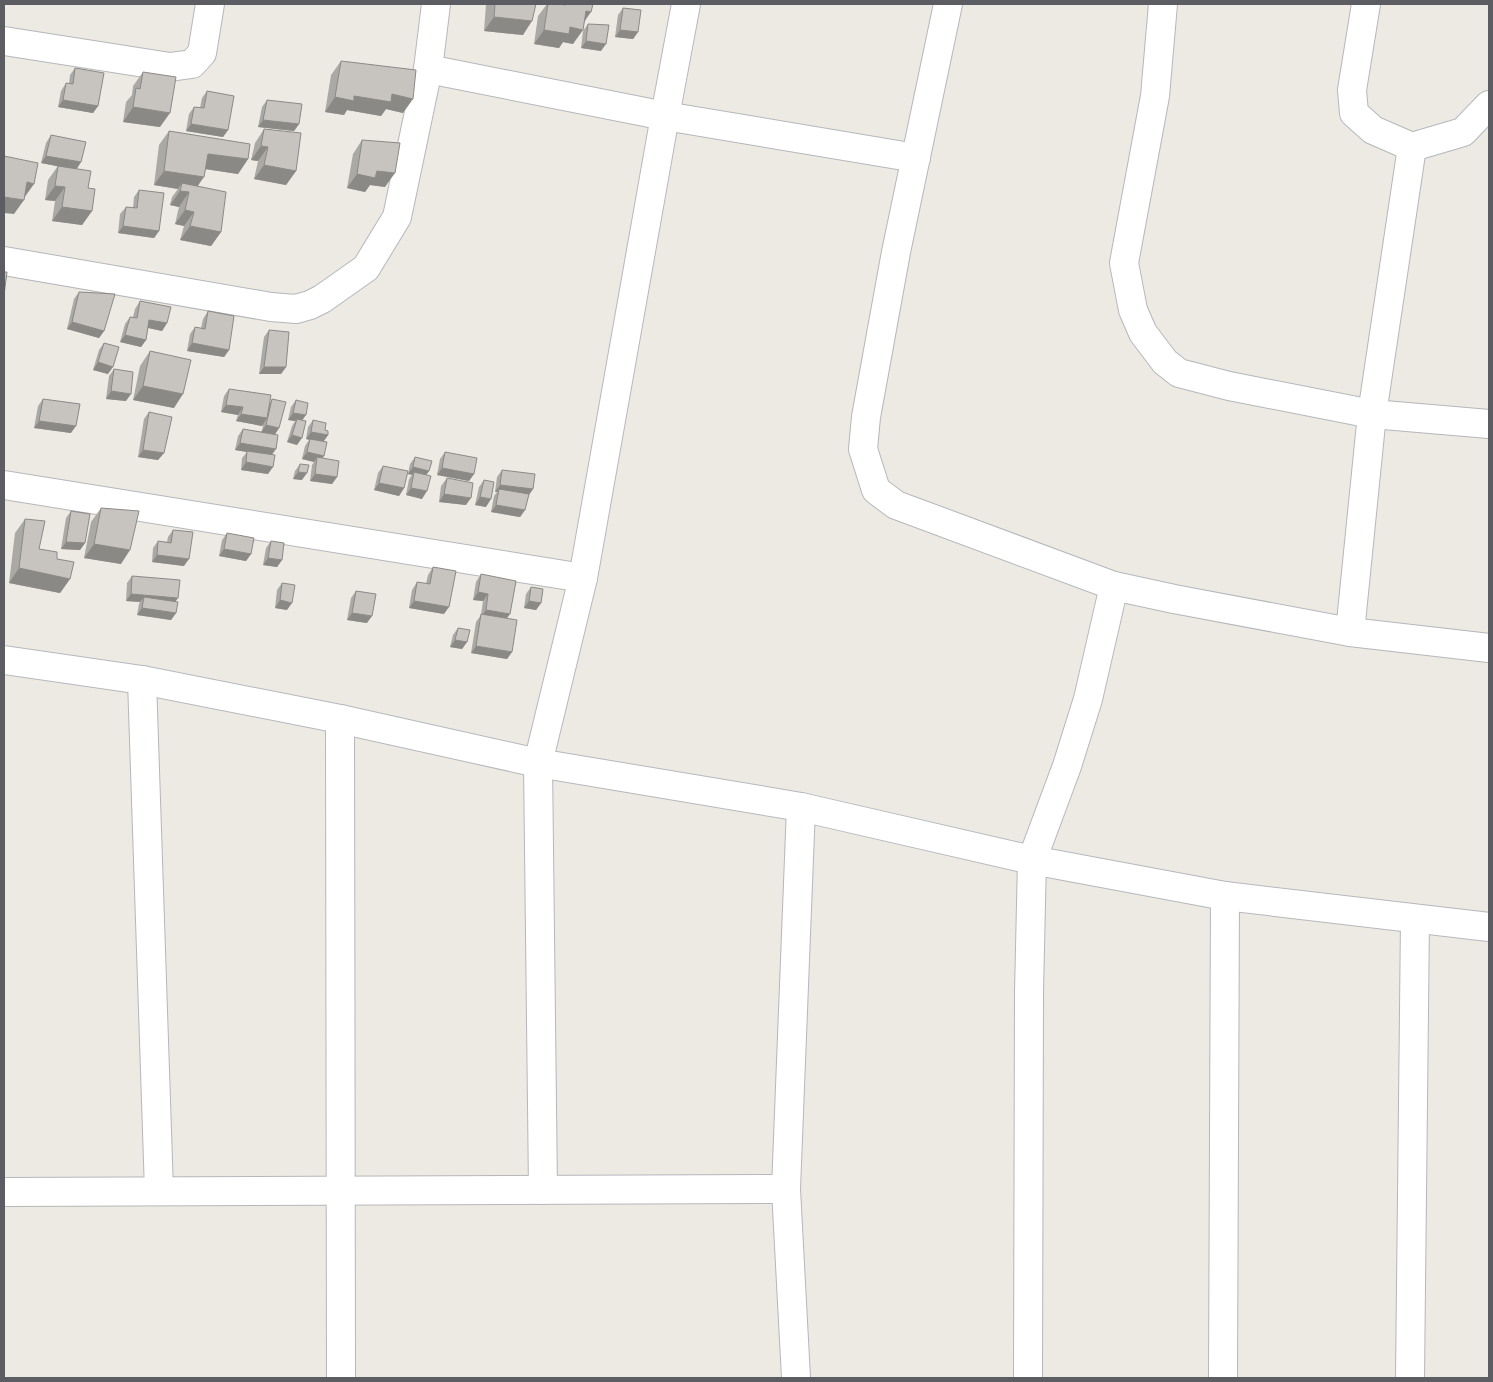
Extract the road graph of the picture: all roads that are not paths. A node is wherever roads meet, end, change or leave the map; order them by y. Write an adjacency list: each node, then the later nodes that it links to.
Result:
1 (210, 4): 7 (street)
2 (436, 4): 8 (street)
3 (686, 4): 10 (street)
4 (948, 4): 12 (street)
5 (1163, 4): 14 (street)
6 (1366, 4): 11 (street)
7 (4, 41)
8 (428, 69): 10 (street); 13 (street)
9 (1489, 106): 11 (street)
10 (665, 116): 12 (street); 17 (street)
11 (1412, 147): 14 (street)
12 (916, 158): 18 (street)
13 (4, 260)
14 (1372, 414): 15 (street); 19 (street)
15 (1489, 424)
16 (4, 485): 17 (street)
17 (583, 578): 24 (street)
18 (1114, 586): 19 (street); 26 (street)
19 (1350, 632): 20 (street)
20 (1489, 648)
21 (4, 660): 22 (street)
22 (142, 680): 23 (street); 32 (street)
23 (340, 719): 24 (street); 33 (street)
24 (538, 763): 25 (street); 31 (street)
25 (801, 807): 26 (street); 30 (street)
26 (1032, 860): 27 (street); 37 (street)
27 (1226, 896): 28 (street); 38 (street)
28 (1415, 919): 29 (street); 39 (street)
29 (1489, 927)
30 (786, 1189): 31 (street); 36 (street)
31 (543, 1190): 33 (street)
32 (159, 1191): 33 (street); 34 (street)
33 (342, 1191): 35 (street)
34 (4, 1192)
35 (342, 1378)
36 (796, 1378)
37 (1028, 1378)
38 (1223, 1378)
39 (1410, 1378)

